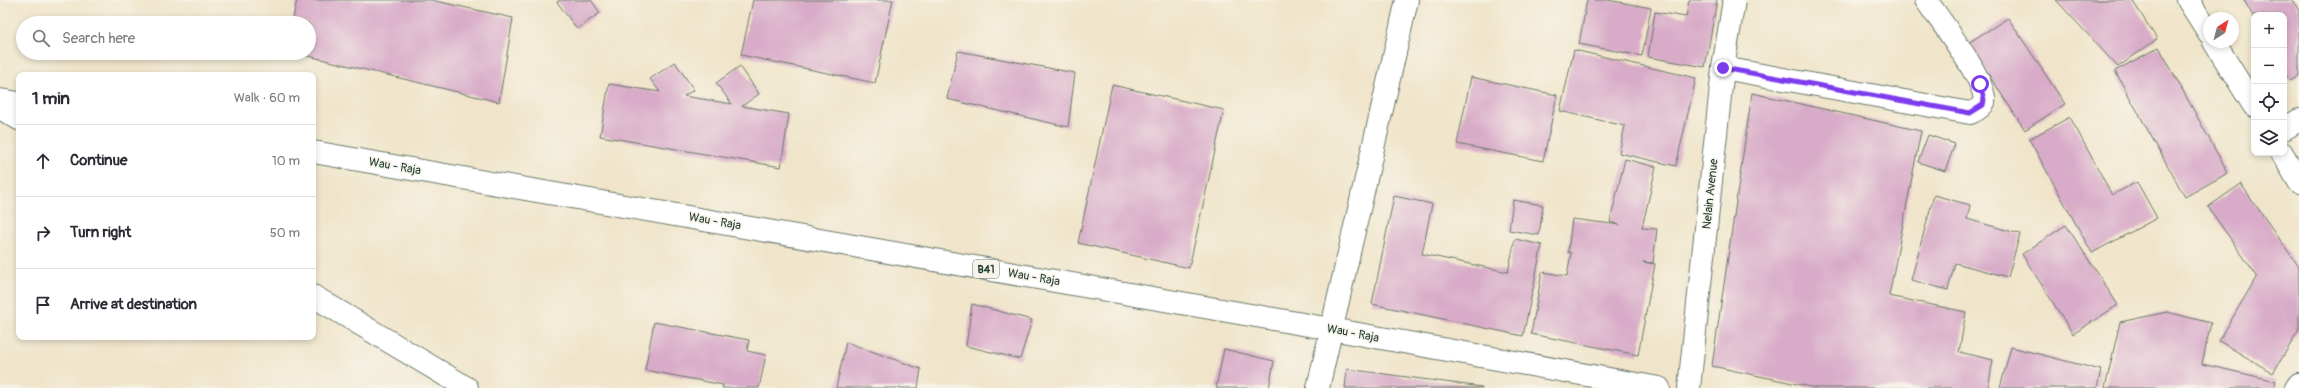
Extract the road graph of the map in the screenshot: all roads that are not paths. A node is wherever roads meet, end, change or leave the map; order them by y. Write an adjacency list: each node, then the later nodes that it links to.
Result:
1 (1407, 0): 19 (main road)
2 (1734, 0): 7 (main road, Nelain Avenue)
3 (1926, 0): 7 (main road)
4 (2188, 0): 5 (main road)
5 (2203, 24)
6 (2218, 48): 9 (main road)
7 (1723, 68): 24 (main road, Nelain Avenue)
8 (0, 100): 10 (main road)
9 (2251, 101)
10 (16, 103)
11 (0, 108): 12 (main road)
12 (16, 117)
13 (2299, 120): 14 (main road)
14 (2287, 127)
15 (316, 153): 19 (main road, Wau - Raja / B41)
16 (2284, 156): 17 (main road)
17 (2299, 182)
18 (316, 298): 21 (main road)
19 (1330, 329): 22 (main road); 23 (main road, Wau - Raja / B41)
20 (2299, 384): 25 (main road)
21 (467, 388)
22 (1318, 388)
23 (1659, 388)
24 (1689, 388)
25 (2296, 388)

